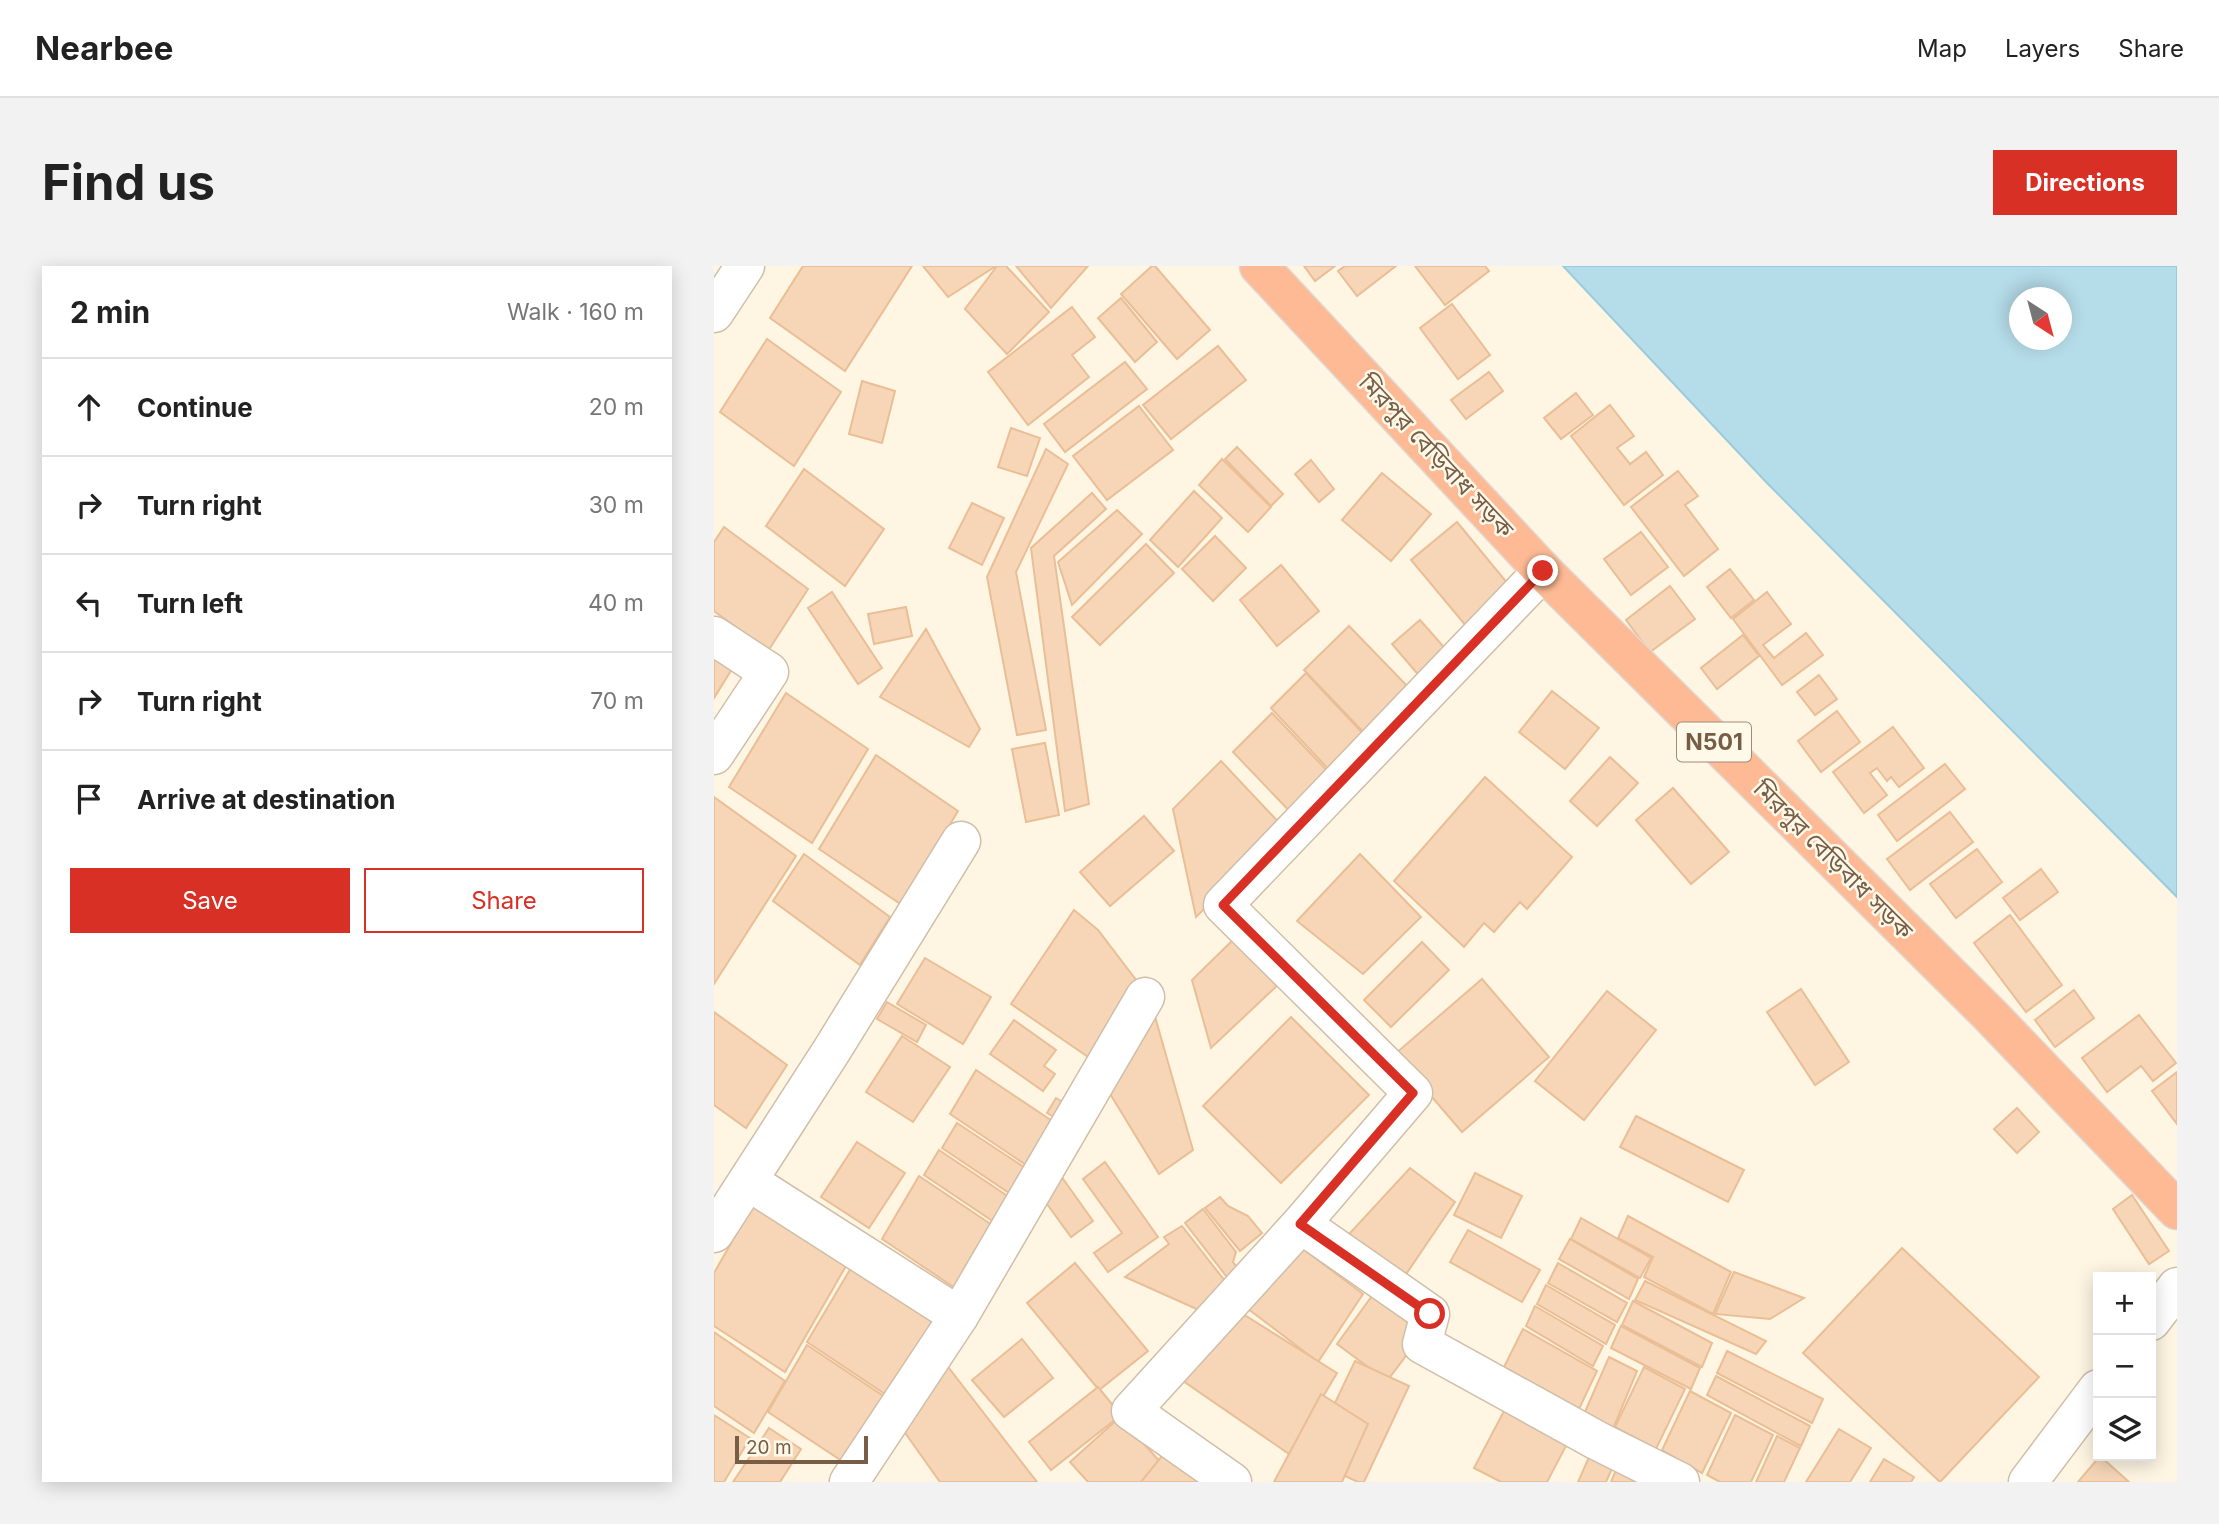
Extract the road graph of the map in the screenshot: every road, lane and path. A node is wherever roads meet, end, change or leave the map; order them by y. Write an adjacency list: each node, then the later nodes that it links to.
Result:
1 (745, 266): 3 (street)
2 (1259, 266): 4 (highway, মিরপুর বেড়িবাধ সড়ক / N501)
3 (714, 313)
4 (1543, 571): 10 (highway, মিরপুর বেড়িবাধ সড়ক / N501); 11 (street)
5 (714, 636): 6 (street)
6 (714, 755)
7 (961, 841): 9 (street)
8 (1145, 997): 14 (street)
9 (727, 1204): 14 (street)
10 (2177, 1210)
11 (1300, 1224): 17 (street); 18 (street)
12 (2177, 1287): 13 (street)
13 (2156, 1314)
14 (959, 1316): 16 (street)
15 (2093, 1396): 19 (street)
16 (849, 1482)
17 (1232, 1482)
18 (1680, 1482)
19 (2028, 1482)

